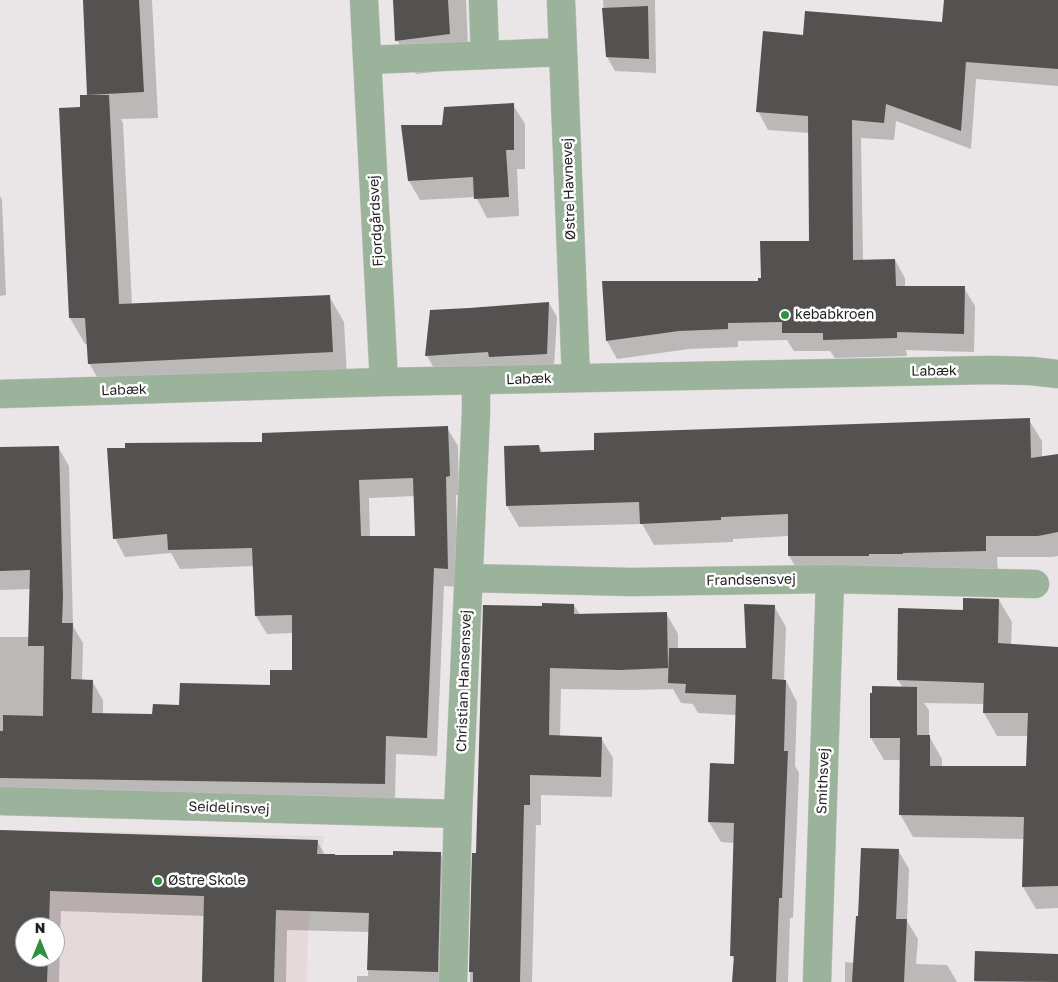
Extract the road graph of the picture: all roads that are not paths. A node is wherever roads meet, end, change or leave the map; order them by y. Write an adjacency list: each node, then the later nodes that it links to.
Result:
1 (364, 0): 6 (street, Fjordgårdsvej)
2 (483, 0): 5 (street)
3 (561, 0): 4 (street, Østre Havnevej)
4 (563, 52): 5 (street); 8 (street, Østre Havnevej)
5 (485, 55): 6 (street)
6 (367, 60): 10 (street, Fjordgårdsvej)
7 (1058, 374): 8 (street, Labæk)
8 (576, 378): 9 (street, Labæk)
9 (476, 380): 10 (street, Labæk); 12 (street, Christian Hansensvej)
10 (384, 382): 11 (street, Labæk)
11 (0, 394)
12 (468, 578): 13 (street, Frandsensvej); 16 (street, Christian Hansensvej)
13 (830, 579): 14 (street, Frandsensvej); 18 (street, Smithsvej)
14 (1035, 584)
15 (0, 801): 16 (street, Seidelinsvej)
16 (458, 814): 17 (street, Christian Hansensvej)
17 (453, 982)
18 (817, 982)

